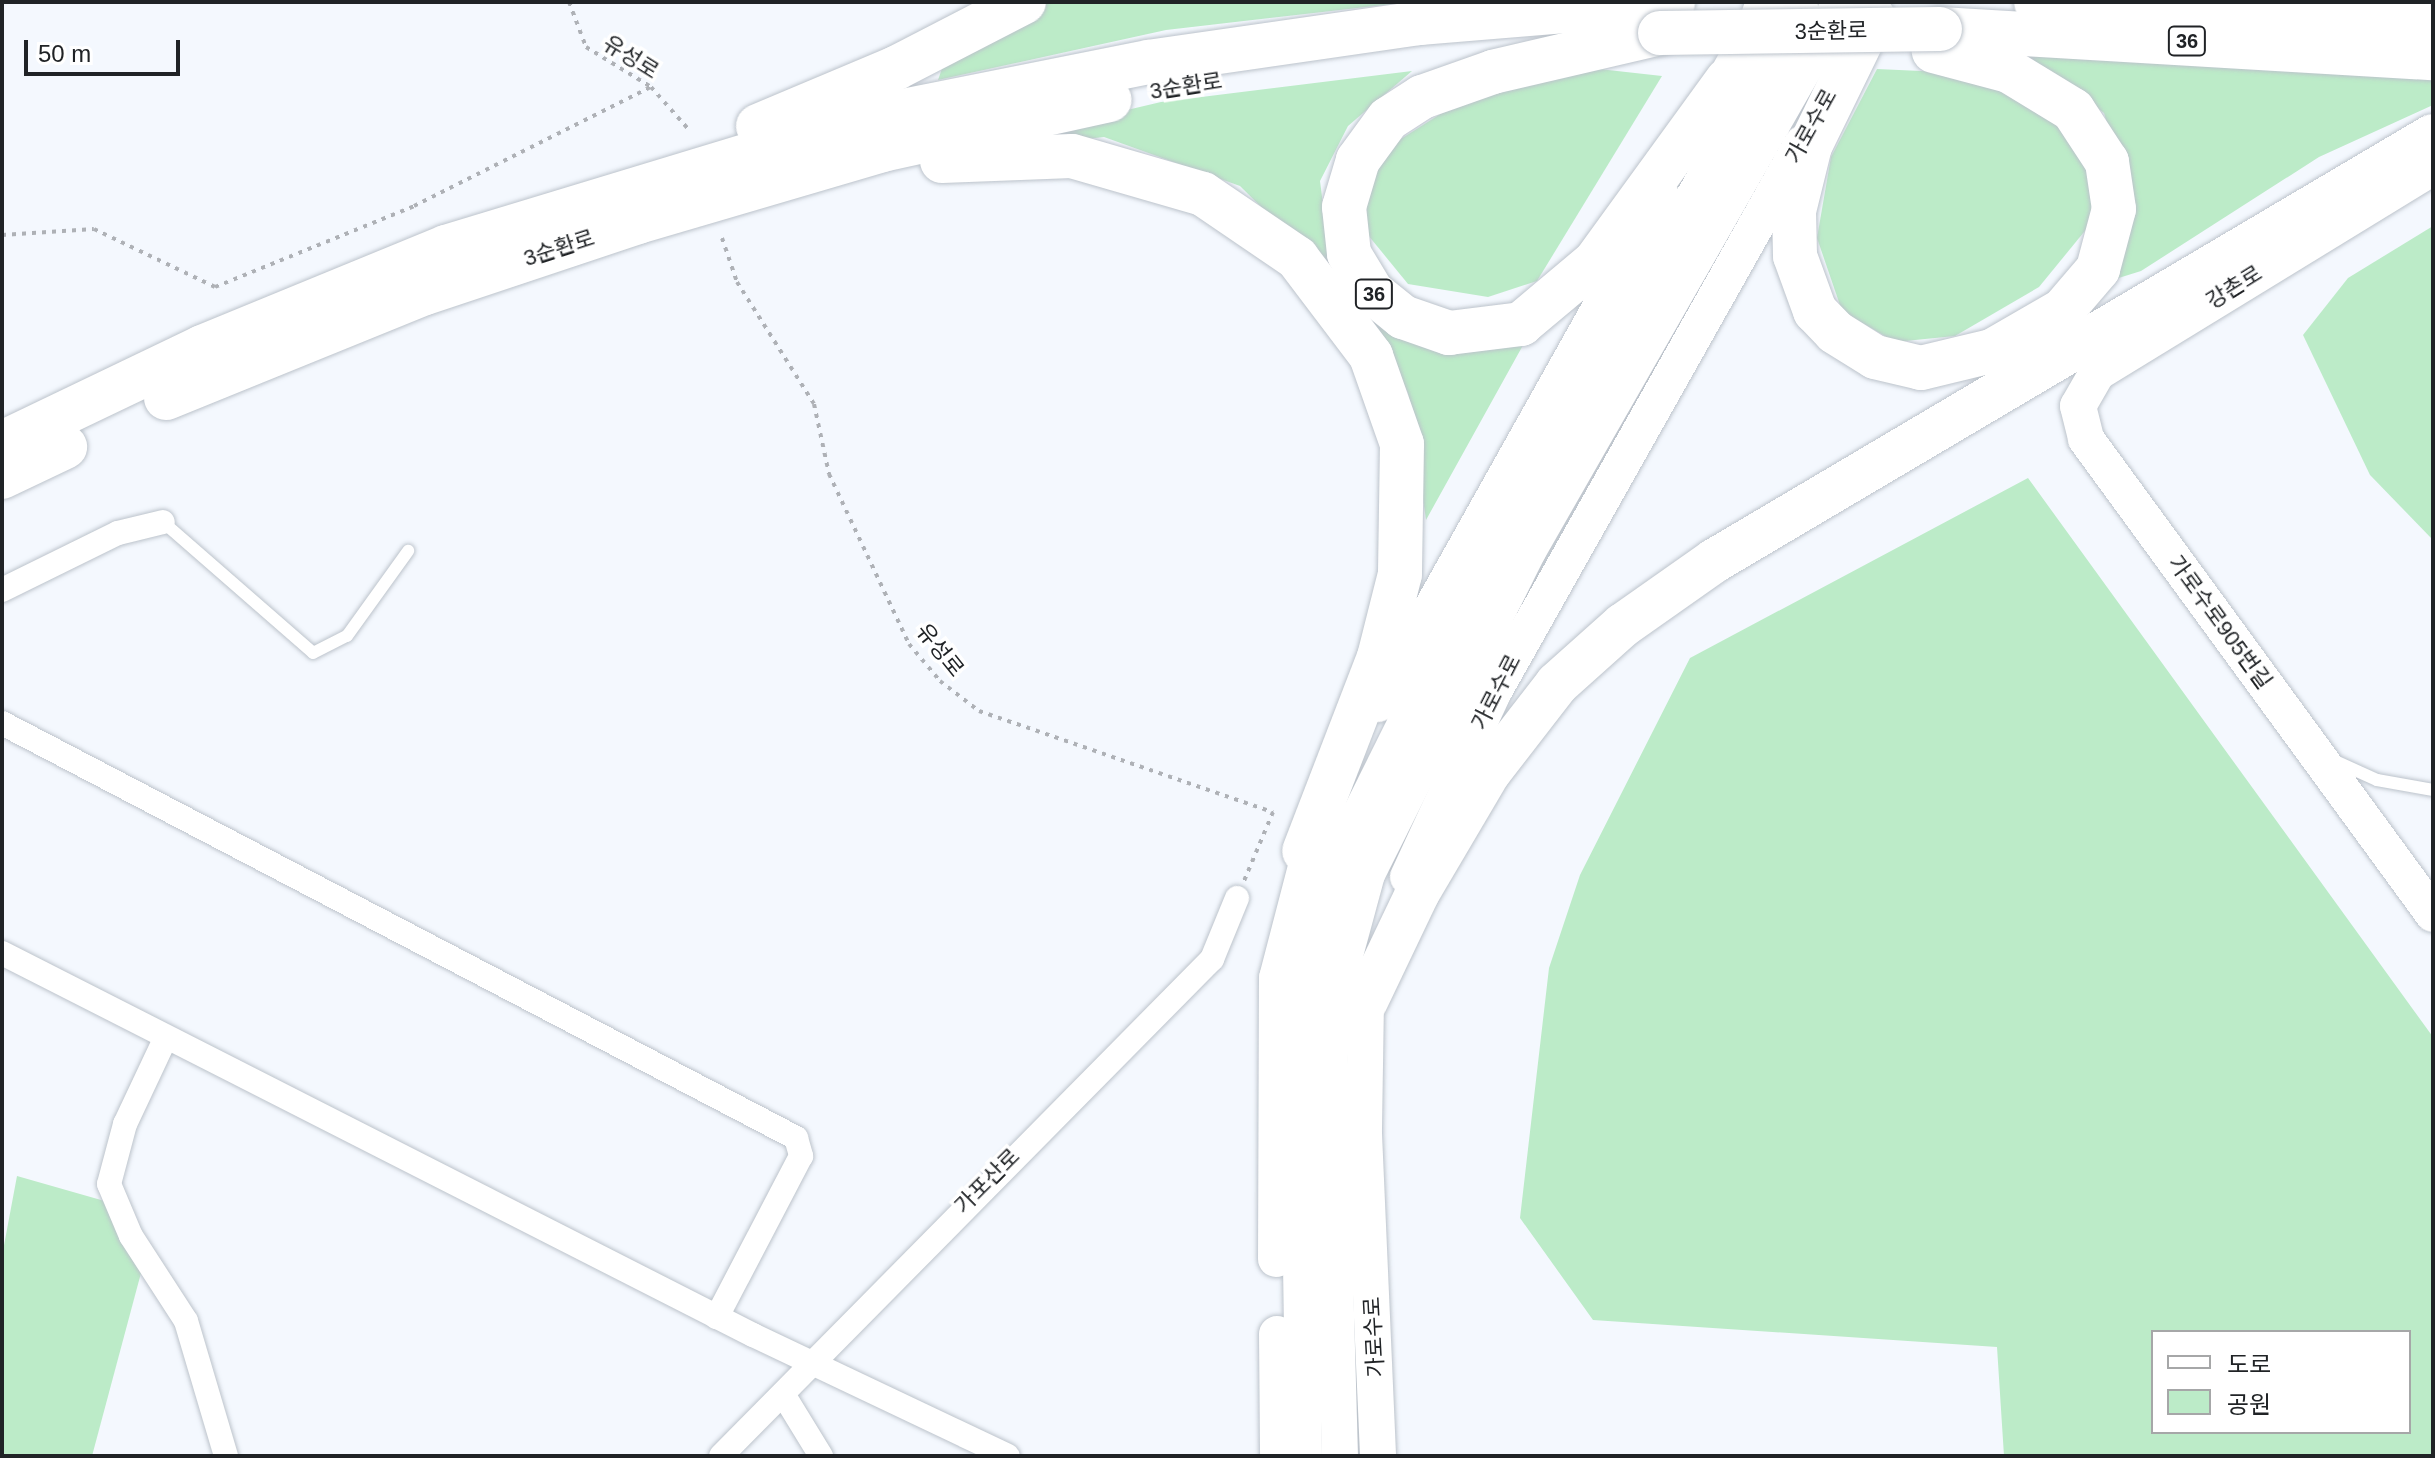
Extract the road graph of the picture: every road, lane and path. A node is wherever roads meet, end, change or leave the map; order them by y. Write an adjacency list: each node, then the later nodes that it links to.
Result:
1 (569, 2): 10 (path, 유성로)
2 (1024, 2): 14 (highway)
3 (2036, 2): 6 (highway)
4 (1815, 9): 5 (highway, 3순환로 / 36, bridge); 7 (highway, 3순환로, bridge); 7 (highway); 9 (main road, 36); 31 (main road, 가로수로); 33 (main road, 가로수로); 35 (main road)
5 (1666, 18): 9 (highway, 36); 14 (highway, 3순환로); 15 (highway, 3순환로)
6 (2433, 25)
7 (1937, 40): 8 (highway, 36)
8 (2433, 58)
9 (1727, 80): 27 (main road)
10 (651, 87): 11 (path, 유성로); 16 (path)
11 (689, 130)
12 (2433, 136): 31 (highway)
13 (2433, 167): 18 (main road, 강촌로)
14 (544, 216): 19 (highway, 3순환로)
15 (638, 222): 20 (highway, 3순환로); 27 (highway)
16 (2, 235)
17 (722, 238): 28 (path, 유성로)
18 (2086, 439): 25 (main road, 가로수로905번길)
19 (2, 443)
20 (2, 477)
21 (163, 522): 22 (lane); 23 (street)
22 (408, 551)
23 (2, 590)
24 (2, 723): 36 (street)
25 (2313, 751): 26 (lane); 29 (main road, 가로수로905번길)
26 (2433, 790)
27 (1304, 851): 43 (main road)
28 (1237, 898): 37 (street, 가포산로)
29 (2433, 914)
30 (2, 953): 32 (street)
31 (1366, 1001): 33 (main road); 34 (main road, 가로수로)
32 (166, 1037): 36 (street); 39 (street)
33 (1330, 1121): 34 (main road); 45 (main road, 가로수로)
34 (1368, 1211): 46 (main road, 가로수로)
35 (1300, 1273): 43 (main road); 44 (main road)
36 (717, 1317): 37 (street)
37 (814, 1363): 38 (street, 가포산로); 42 (street)
38 (783, 1394): 40 (street, 가포산로); 41 (street)
39 (226, 1456)
40 (721, 1456)
41 (821, 1456)
42 (1008, 1456)
43 (1279, 1456)
44 (1304, 1456)
45 (1340, 1456)
46 (1378, 1456)

